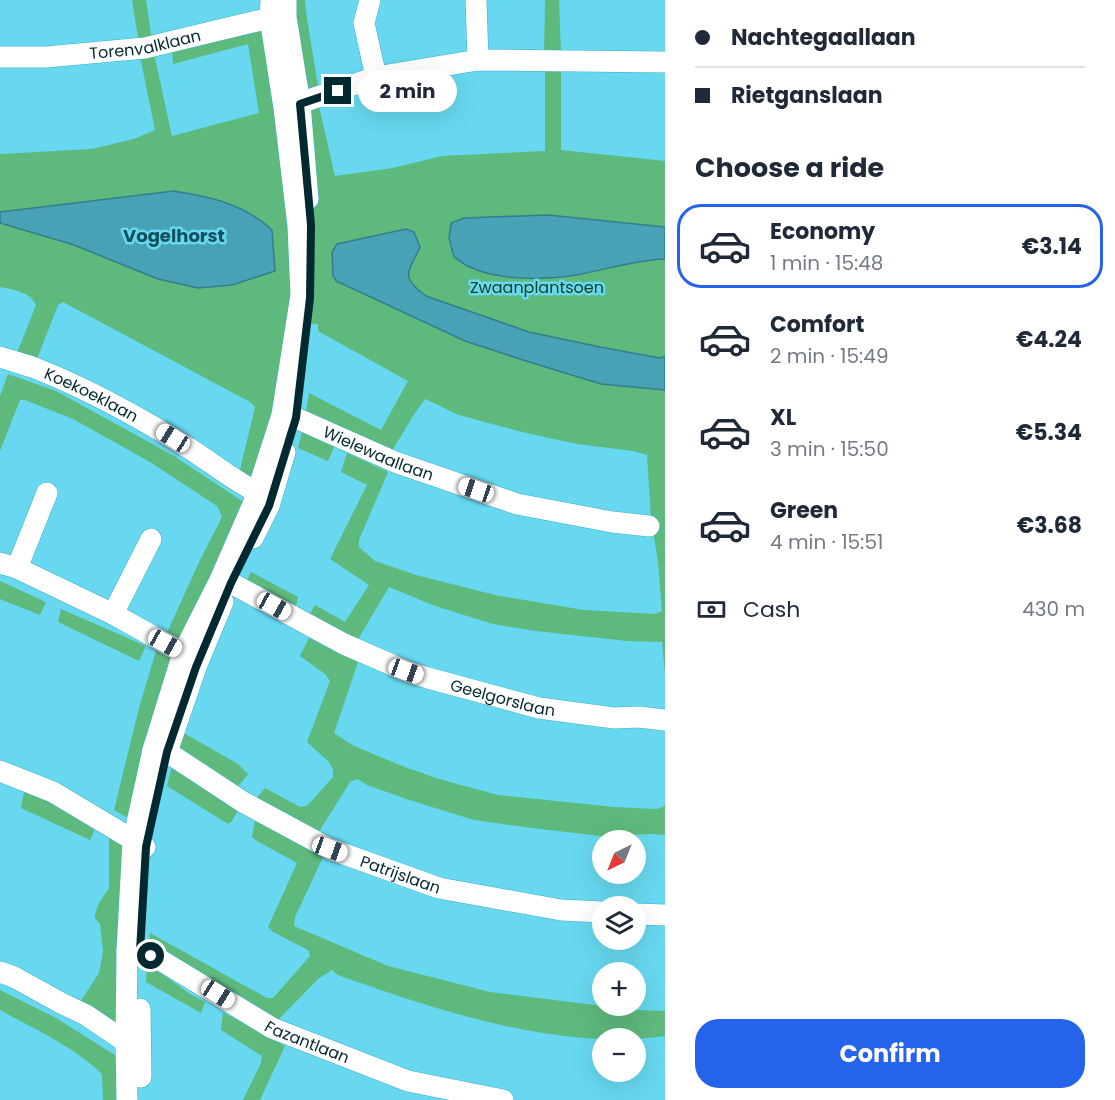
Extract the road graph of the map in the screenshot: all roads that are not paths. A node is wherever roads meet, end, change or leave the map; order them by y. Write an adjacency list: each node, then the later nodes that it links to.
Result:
1 (370, 0): 7 (street)
2 (476, 0): 5 (street)
3 (278, 9): 4 (street, Torenvalklaan); 8 (street)
4 (0, 57)
5 (478, 60): 6 (street); 7 (street)
6 (665, 62)
7 (376, 77): 8 (street)
8 (292, 106): 10 (street)
9 (0, 357): 12 (street, Koekoeklaan)
10 (289, 417): 12 (street); 13 (street, Wielewaallaan)
11 (47, 493): 15 (street)
12 (264, 496): 16 (street)
13 (649, 526)
14 (151, 538): 17 (street)
15 (8, 565): 17 (street)
16 (225, 582): 18 (street); 19 (street, Geelgorslaan)
17 (113, 614): 18 (street)
18 (189, 660): 20 (street)
19 (664, 720)
20 (160, 751): 22 (street); 23 (street, Patrijslaan)
21 (0, 771): 22 (street)
22 (140, 844): 26 (street)
23 (592, 911)
24 (646, 914): 25 (street)
25 (665, 915)
26 (134, 950): 28 (street); 31 (street, Fazantlaan)
27 (0, 972): 28 (street)
28 (133, 1045): 29 (street); 30 (street)
29 (127, 1100)
30 (141, 1100)
31 (503, 1100)

